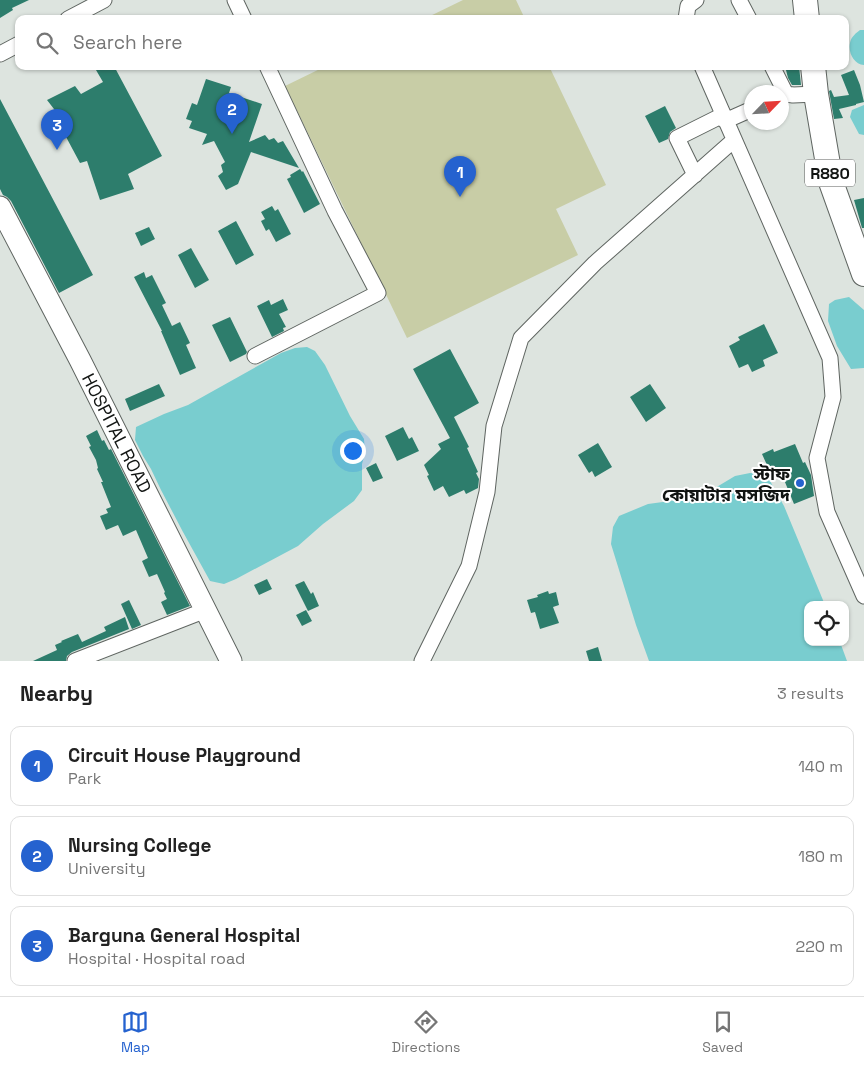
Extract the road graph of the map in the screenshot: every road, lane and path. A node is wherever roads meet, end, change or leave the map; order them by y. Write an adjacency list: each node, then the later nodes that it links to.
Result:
1 (104, 0): 6 (street)
2 (235, 0): 7 (street)
3 (696, 0): 8 (street)
4 (739, 0): 9 (street)
5 (805, 0): 10 (main road)
6 (76, 15)
7 (242, 15)
8 (687, 15)
9 (746, 15)
10 (807, 15)
11 (15, 46): 12 (street)
12 (0, 54)
13 (268, 70): 26 (street)
14 (704, 70): 21 (street)
15 (774, 70): 17 (street)
16 (813, 70): 18 (main road, R880)
17 (780, 85)
18 (816, 94): 19 (street); 25 (main road, R880)
19 (789, 95)
20 (744, 112): 21 (street)
21 (724, 118): 22 (street); 23 (street)
22 (734, 140): 23 (street); 27 (street)
23 (695, 175): 31 (street)
24 (0, 207): 28 (street, HOSPITAL ROAD)
25 (864, 274)
26 (255, 356)
27 (864, 596)
28 (206, 610): 29 (street); 30 (street, HOSPITAL ROAD)
29 (75, 661)
30 (231, 661)
31 (422, 661)

